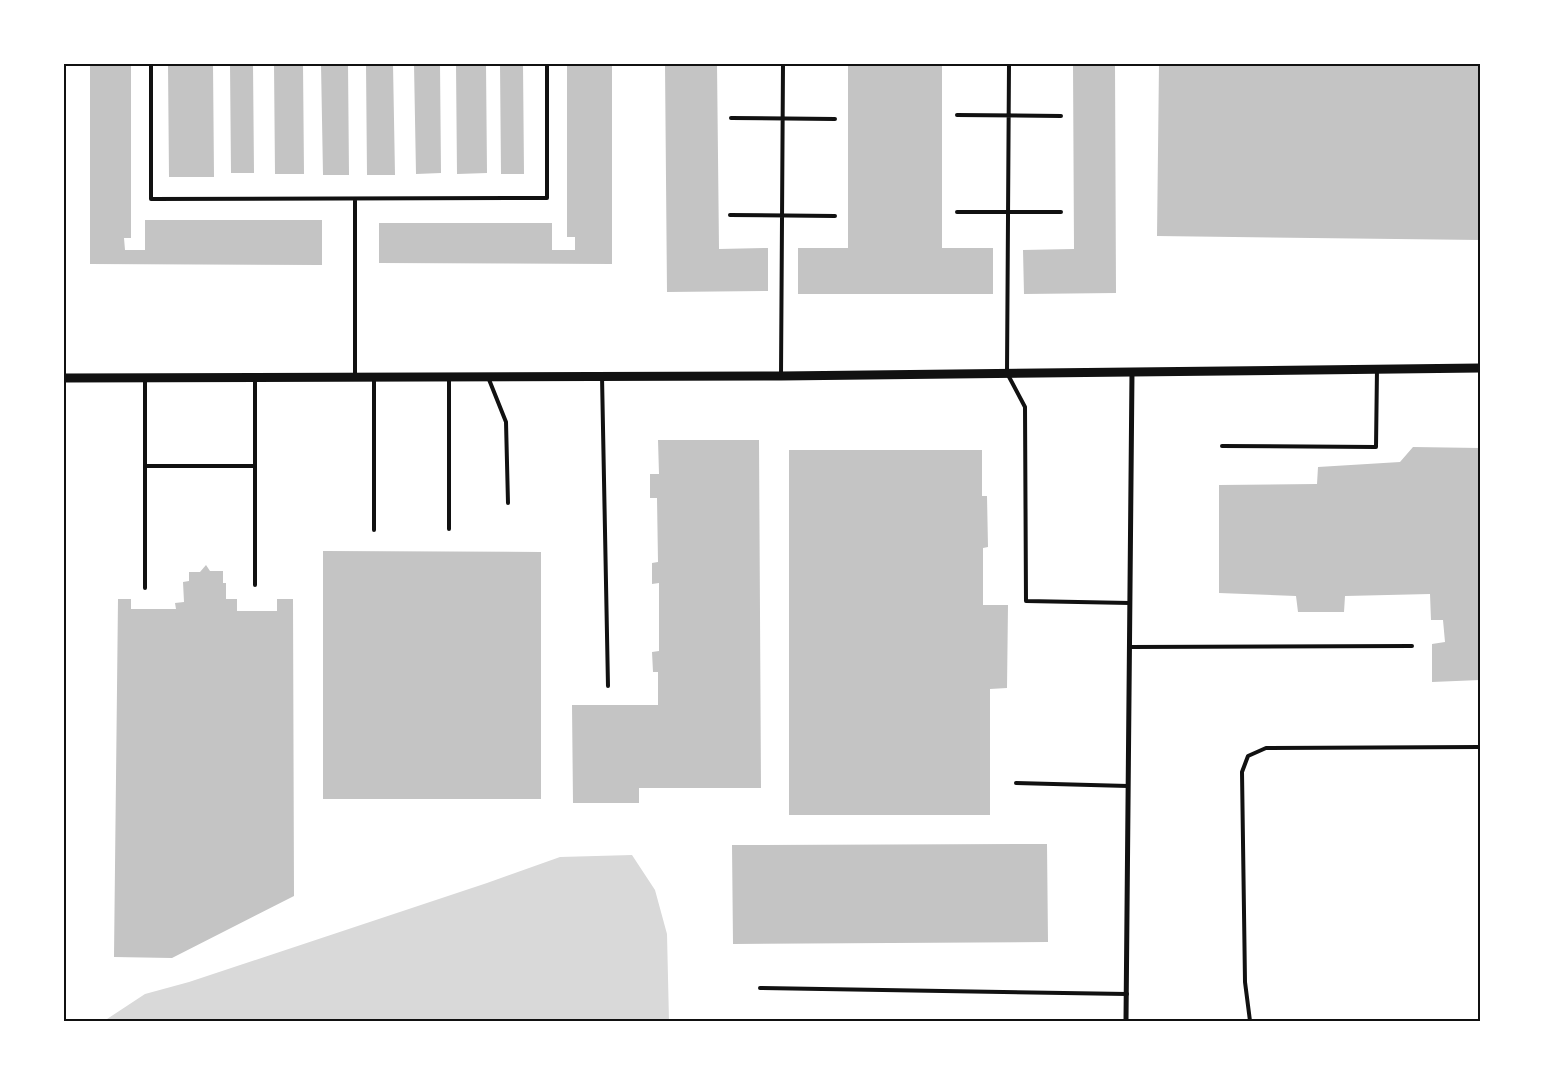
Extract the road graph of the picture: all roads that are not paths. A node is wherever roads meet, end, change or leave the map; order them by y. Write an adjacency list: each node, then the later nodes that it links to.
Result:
1 (151, 64): 11 (lane)
2 (547, 64): 11 (lane)
3 (783, 64): 9 (lane)
4 (1009, 64): 6 (lane)
5 (957, 115): 6 (lane)
6 (1009, 115): 7 (lane); 13 (lane)
7 (1061, 116)
8 (731, 118): 9 (lane)
9 (782, 118): 10 (lane); 16 (lane)
10 (835, 118)
11 (354, 199): 25 (lane)
12 (957, 212): 13 (lane)
13 (1008, 212): 14 (lane); 21 (lane)
14 (1061, 212)
15 (730, 215): 16 (lane)
16 (782, 216): 17 (lane); 23 (lane)
17 (835, 216)
18 (1480, 368): 19 (street)
19 (1377, 369): 20 (street); 31 (lane)
20 (1132, 372): 21 (street); 39 (street)
21 (1007, 373): 23 (street); 39 (lane)
22 (602, 376): 23 (street); 28 (street); 42 (lane)
23 (781, 376)
24 (255, 377): 25 (street); 30 (street); 33 (lane)
25 (355, 377): 26 (street)
26 (374, 377): 27 (street); 36 (lane)
27 (449, 377): 28 (street); 35 (lane)
28 (488, 377): 34 (lane)
29 (64, 378): 30 (street)
30 (145, 378): 32 (lane)
31 (1222, 446)
32 (145, 466): 33 (lane); 38 (lane)
33 (255, 466): 37 (lane)
34 (508, 503)
35 (449, 529)
36 (374, 530)
37 (255, 585)
38 (145, 588)
39 (1130, 603): 41 (street)
40 (1412, 646): 41 (lane)
41 (1130, 647): 45 (street)
42 (608, 686)
43 (1480, 747): 49 (lane)
44 (1016, 783): 45 (lane)
45 (1128, 786): 47 (street)
46 (760, 988): 47 (lane)
47 (1126, 994): 48 (street)
48 (1126, 1021)
49 (1250, 1021)

